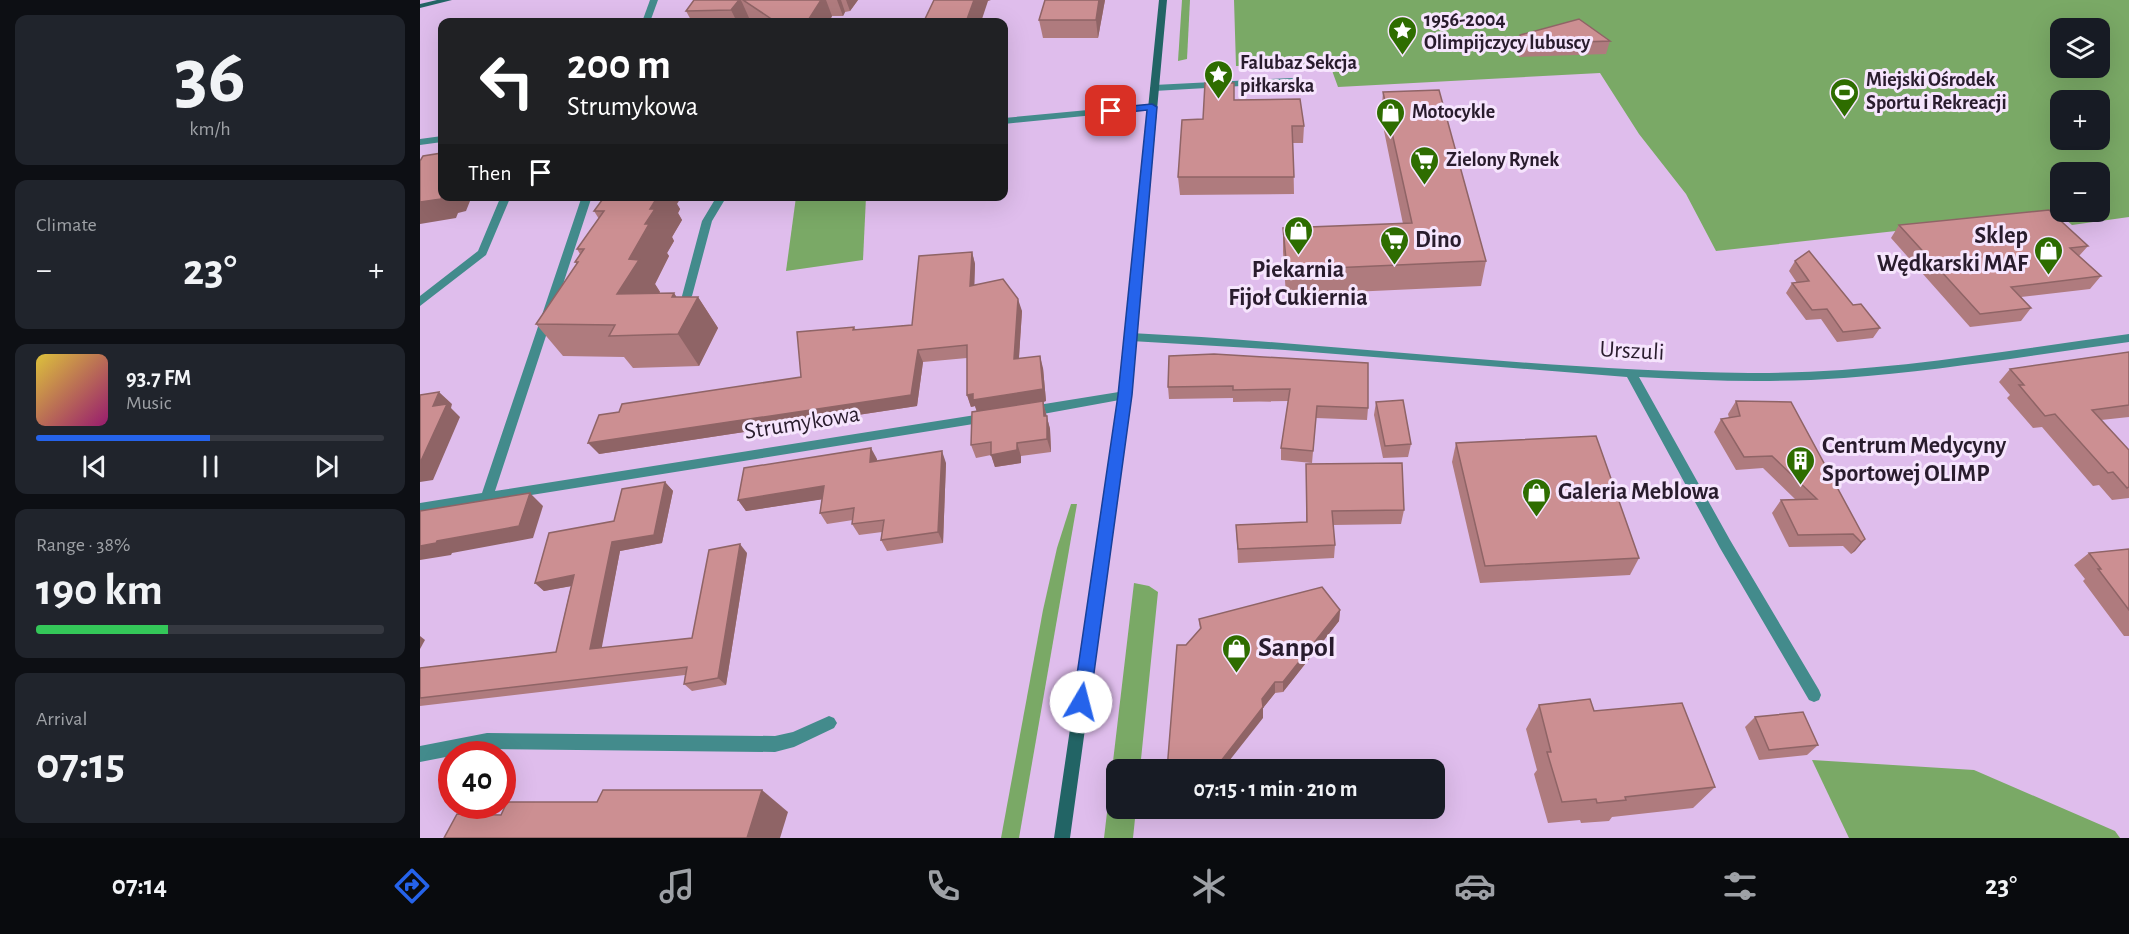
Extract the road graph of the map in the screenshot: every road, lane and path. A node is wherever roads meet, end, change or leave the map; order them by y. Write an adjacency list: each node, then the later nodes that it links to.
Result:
1 (448, 0): 4 (street)
2 (654, 0): 5 (street)
3 (1163, 0): 7 (street)
4 (420, 6)
5 (647, 18)
6 (1292, 81): 7 (street)
7 (1154, 88): 8 (street)
8 (1152, 107): 9 (street); 17 (street)
9 (1008, 121)
10 (438, 140): 11 (street)
11 (420, 142)
12 (504, 201): 16 (street)
13 (585, 201): 23 (street)
14 (719, 201): 15 (street)
15 (687, 296)
16 (420, 302)
17 (1131, 337): 19 (street, Urszuli); 20 (street)
18 (2129, 338): 19 (street, Urszuli)
19 (1630, 372): 25 (street)
20 (1125, 395): 21 (street); 28 (street)
21 (1023, 412)
22 (999, 416): 23 (street, Strumykowa)
23 (487, 497): 24 (street, Strumykowa)
24 (420, 508)
25 (1814, 695)
26 (829, 723): 27 (street)
27 (420, 754)
28 (1062, 838)

